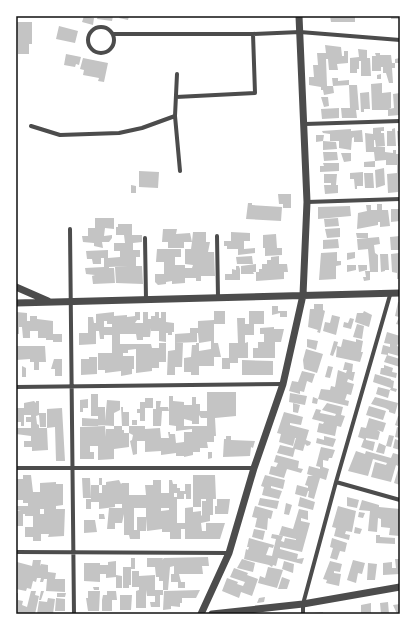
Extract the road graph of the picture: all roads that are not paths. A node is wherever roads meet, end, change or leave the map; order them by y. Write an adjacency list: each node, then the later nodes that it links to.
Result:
1 (299, 16): 2 (street)
2 (300, 32): 4 (street); 5 (street); 10 (street)
3 (113, 34): 3 (street); 4 (street)
4 (253, 34): 7 (street)
5 (400, 40)
6 (177, 74): 7 (street)
7 (176, 97): 8 (street)
8 (175, 116): 11 (street); 12 (street)
9 (400, 121): 10 (street)
10 (305, 124): 14 (street)
11 (31, 126)
12 (180, 171)
13 (400, 199): 14 (street)
14 (307, 202): 20 (street)
15 (70, 229): 24 (street)
16 (217, 236): 22 (street)
17 (145, 238): 23 (street)
18 (16, 287): 25 (street)
19 (400, 293): 21 (street)
20 (303, 295): 21 (street); 22 (street); 27 (street)
21 (390, 295): 33 (street)
22 (218, 297): 23 (street)
23 (146, 299): 24 (street)
24 (71, 301): 25 (street); 28 (street)
25 (50, 302): 26 (street)
26 (16, 303)
27 (283, 384): 28 (street); 32 (street)
28 (72, 386): 29 (street); 31 (street)
29 (16, 387)
30 (16, 468): 31 (street)
31 (73, 468): 32 (street); 36 (street)
32 (254, 468): 37 (street)
33 (336, 482): 34 (street); 39 (street)
34 (400, 500)
35 (16, 552): 36 (street)
36 (74, 552): 37 (street); 40 (street)
37 (229, 553): 41 (street)
38 (400, 587): 39 (street)
39 (303, 604): 42 (street); 43 (street)
40 (74, 614)
41 (201, 614)
42 (212, 614)
43 (303, 614)

